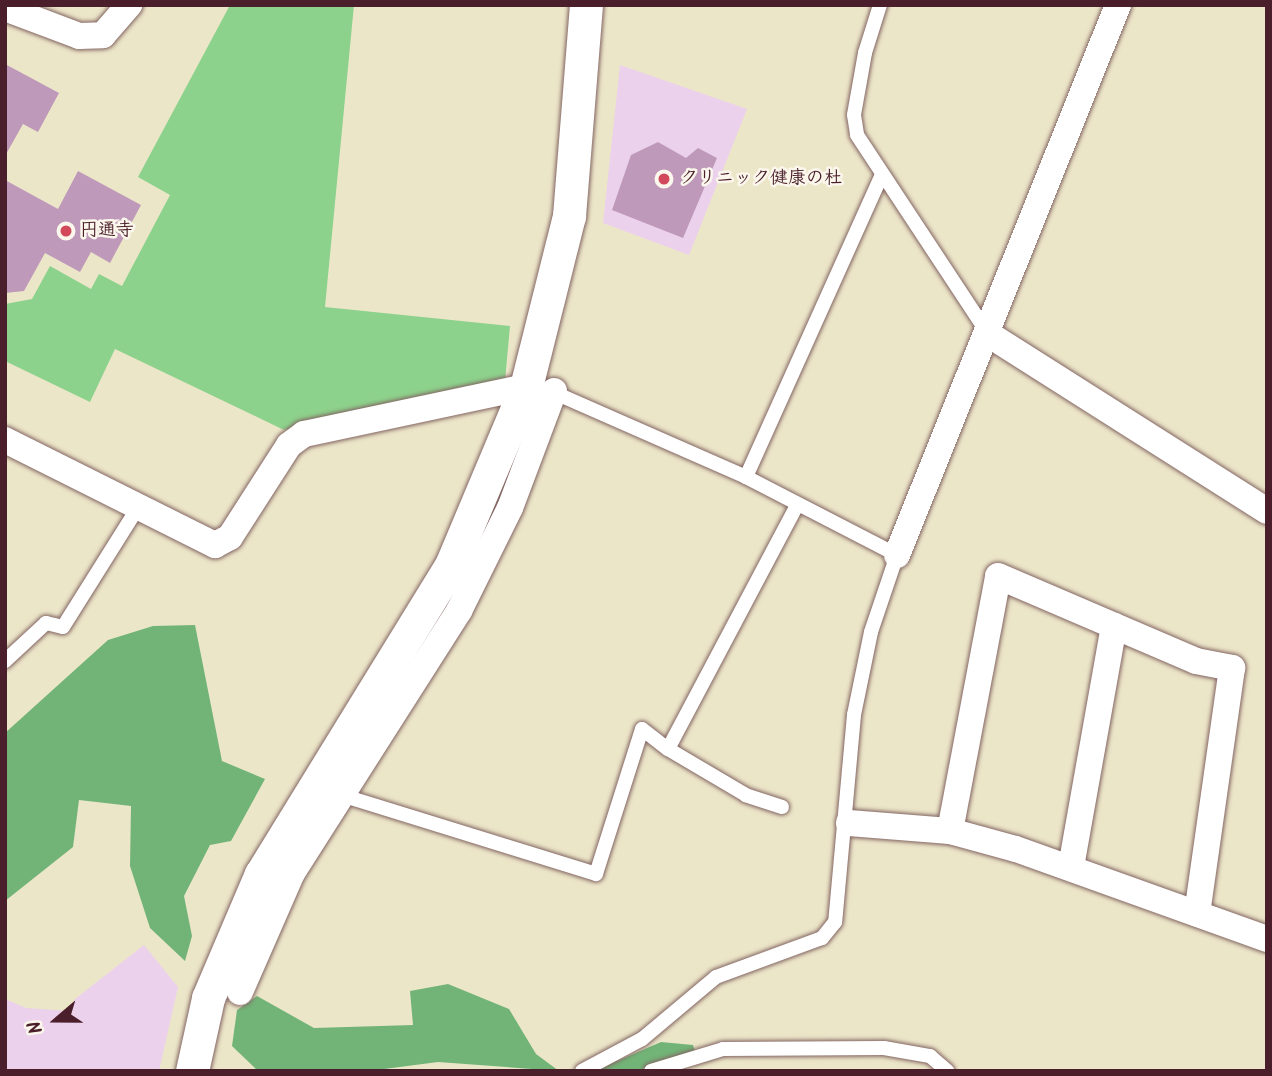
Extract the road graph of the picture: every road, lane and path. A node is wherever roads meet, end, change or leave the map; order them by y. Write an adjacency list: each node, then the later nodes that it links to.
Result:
1 (129, 5): 5 (street)
2 (586, 5): 8 (street)
3 (880, 5): 6 (lane)
4 (1118, 5): 7 (street)
5 (11, 8)
6 (881, 175): 7 (lane); 10 (lane)
7 (988, 334): 13 (street); 14 (street)
8 (540, 389): 10 (lane); 12 (street); 18 (street); 26 (street)
9 (5, 440): 12 (street)
10 (746, 477): 11 (lane)
11 (796, 507): 14 (lane); 17 (lane)
12 (137, 509): 16 (lane)
13 (1267, 512)
14 (897, 555): 20 (lane)
15 (1114, 626): 21 (street); 22 (street); 23 (street)
16 (5, 661)
17 (668, 749): 18 (lane); 19 (lane)
18 (341, 794): 25 (street)
19 (782, 807)
20 (849, 823): 21 (street); 27 (lane)
21 (950, 831): 22 (street)
22 (1071, 867): 23 (street)
23 (1197, 914): 24 (street)
24 (1267, 939)
25 (240, 992)
26 (192, 1071)
27 (582, 1071)
28 (651, 1071): 29 (lane)
29 (947, 1071)

